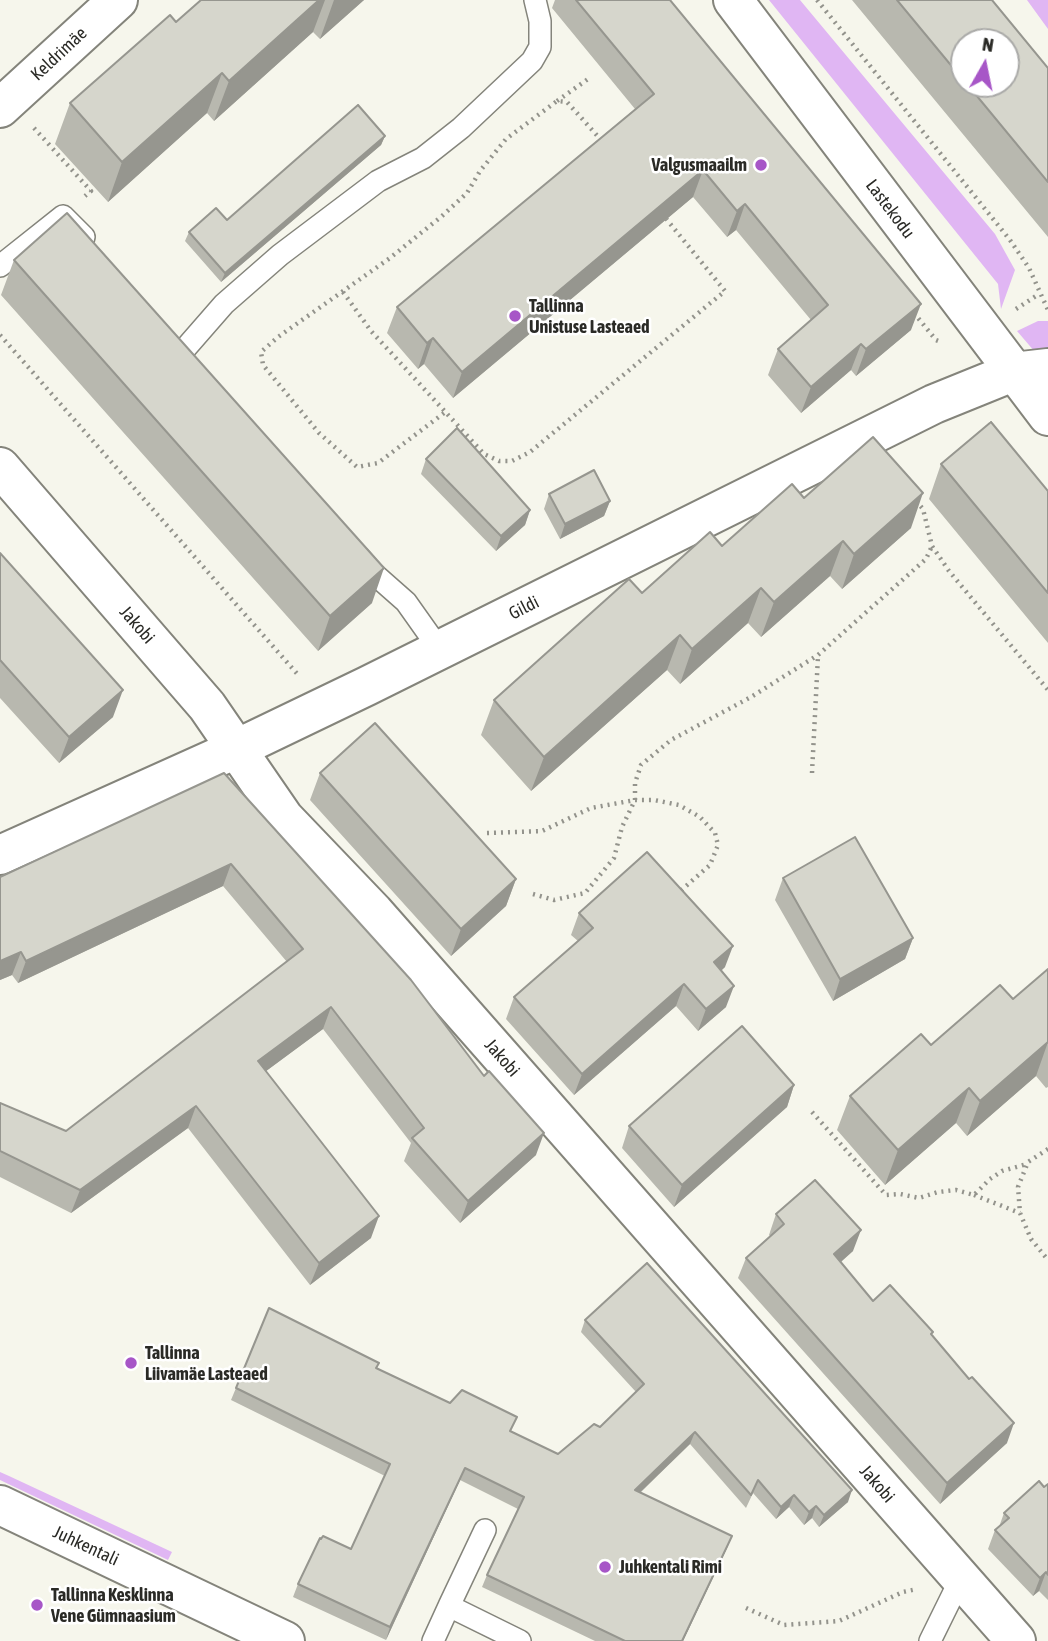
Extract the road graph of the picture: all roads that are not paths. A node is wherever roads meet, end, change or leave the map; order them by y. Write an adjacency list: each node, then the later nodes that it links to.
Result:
1 (118, 0): 4 (street, Keldrimäe)
2 (535, 0): 7 (lane)
3 (733, 0): 8 (street, Lastekodu)
4 (4, 104)
5 (95, 248): 6 (lane)
6 (0, 265)
7 (183, 351)
8 (1031, 370): 9 (street, Lastekodu); 12 (street, Gildi)
9 (1048, 416)
10 (0, 467): 13 (street, Jakobi)
11 (345, 541): 12 (lane)
12 (440, 650): 13 (street, Gildi)
13 (236, 749): 14 (street, Gildi); 17 (street, Jakobi)
14 (0, 855)
15 (0, 1505): 19 (street, Juhkentali)
16 (485, 1530): 18 (lane)
17 (961, 1578): 22 (lane); 23 (street, Jakobi)
18 (449, 1606): 20 (lane); 21 (lane)
19 (285, 1641)
20 (433, 1641)
21 (520, 1641)
22 (930, 1641)
23 (1016, 1641)

